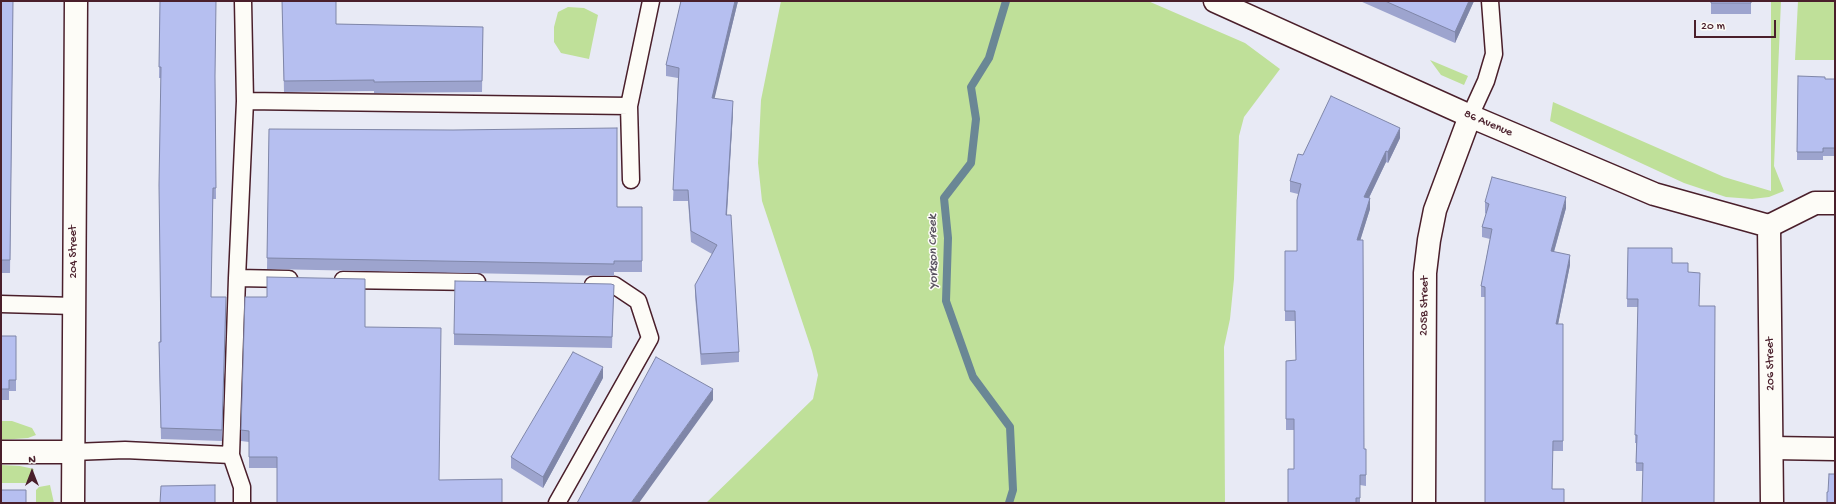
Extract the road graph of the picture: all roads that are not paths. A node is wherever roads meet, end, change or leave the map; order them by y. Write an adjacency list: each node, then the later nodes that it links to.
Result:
1 (76, 1): 18 (street, 204 Street)
2 (243, 1): 6 (lane)
3 (651, 1): 7 (lane)
4 (1215, 1): 8 (street, 86 Avenue)
5 (1490, 1): 8 (lane)
6 (245, 101): 7 (lane); 12 (lane)
7 (629, 106): 9 (lane)
8 (1470, 116): 11 (street, 86 Avenue); 27 (street, 205B Street)
9 (631, 180)
10 (1835, 203): 11 (street)
11 (1769, 226): 19 (street, 206 Street)
12 (237, 278): 13 (lane); 23 (lane)
13 (301, 279)
14 (324, 280): 15 (lane)
15 (491, 283)
16 (576, 284): 26 (lane)
17 (1, 304): 18 (lane)
18 (74, 306): 22 (street, 204 Street)
19 (1772, 448): 20 (street); 28 (street, 206 Street)
20 (1835, 449)
21 (1, 452): 22 (street)
22 (73, 452): 23 (lane); 24 (street, 204 Street)
23 (231, 455): 25 (lane)
24 (73, 503)
25 (242, 503)
26 (557, 503)
27 (1424, 503)
28 (1772, 503)

